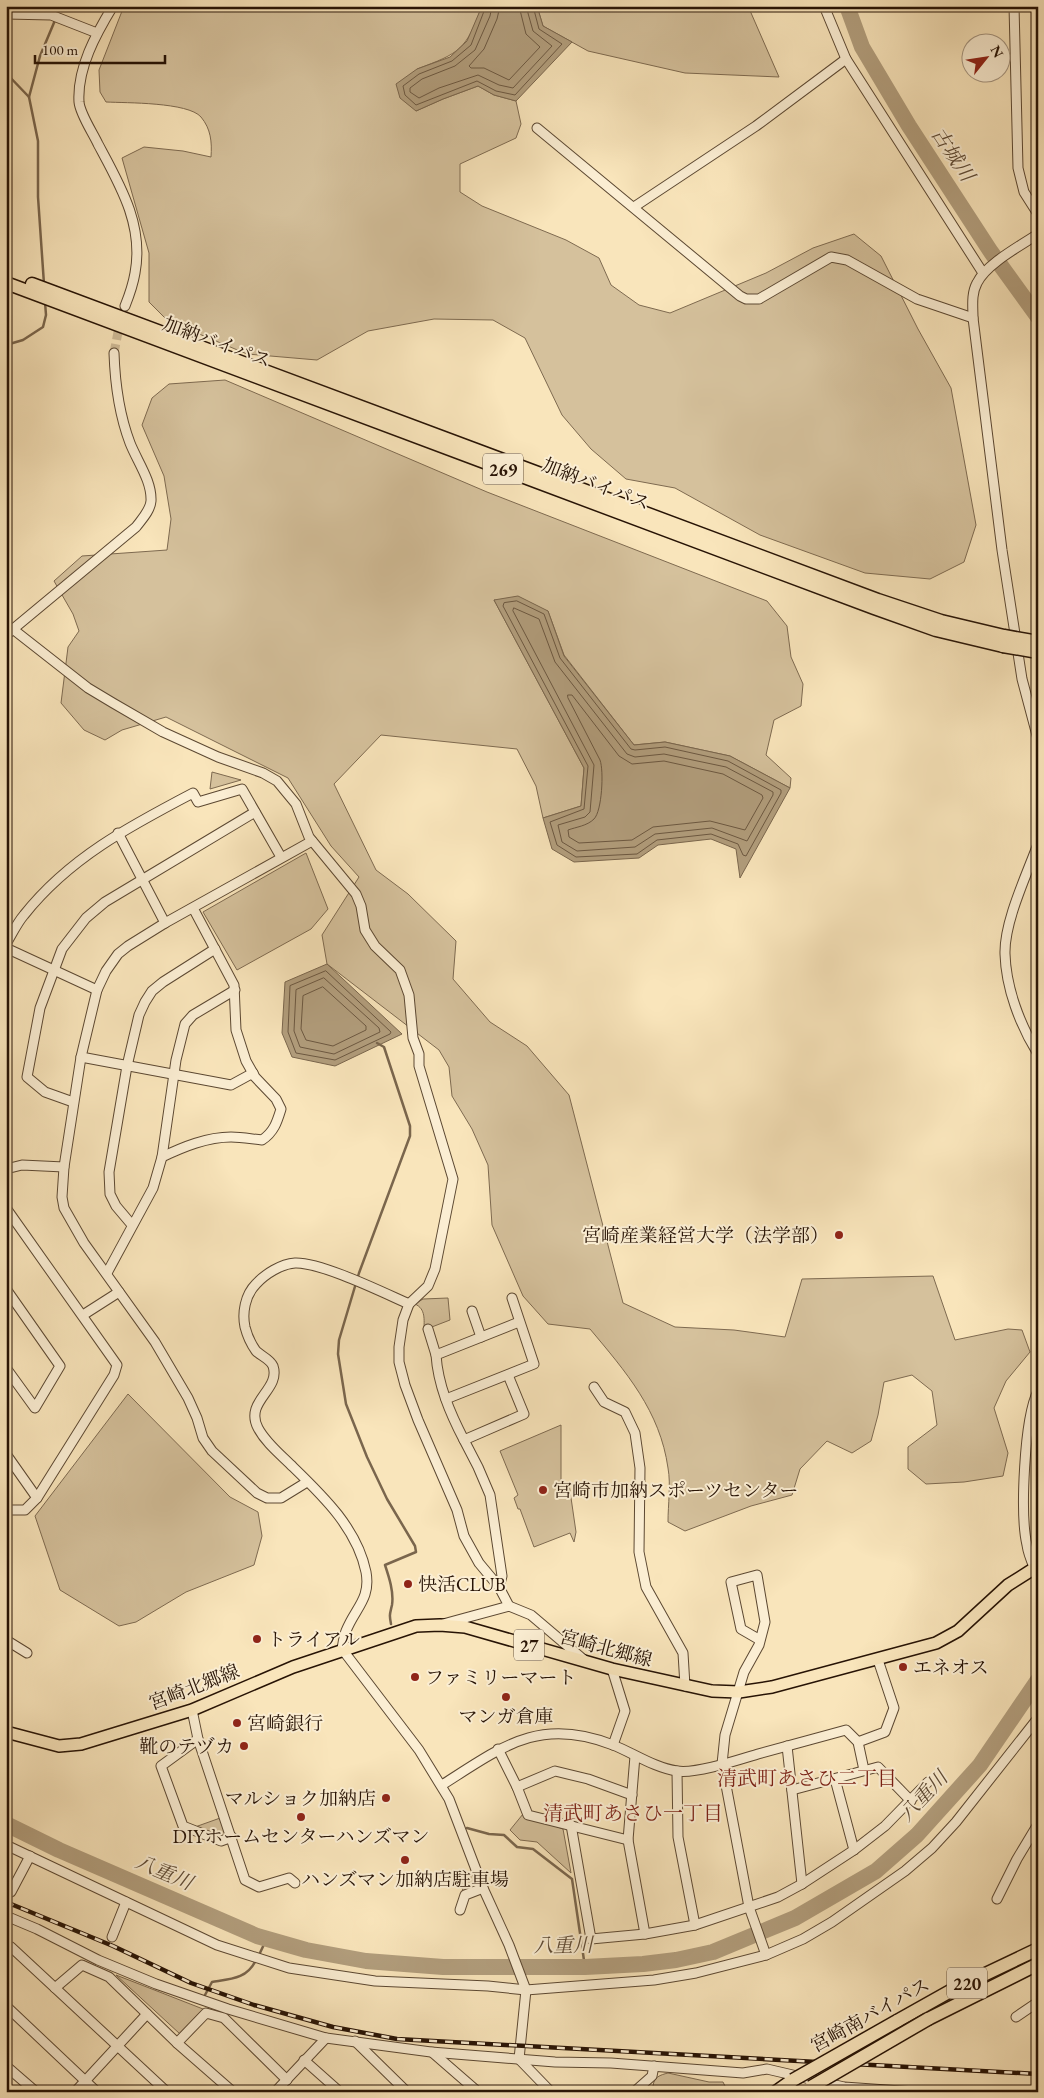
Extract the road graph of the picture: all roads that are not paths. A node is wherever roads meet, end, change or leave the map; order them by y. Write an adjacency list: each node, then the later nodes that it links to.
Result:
1 (113, 6): 5 (street)
2 (824, 6): 6 (street)
3 (1014, 6): 9 (street)
4 (6, 14): 5 (street)
5 (97, 33): 14 (street)
6 (846, 59): 8 (street); 11 (street)
7 (537, 128): 8 (street)
8 (634, 207): 15 (street)
9 (1038, 214)
10 (1038, 234): 11 (street)
11 (985, 271): 15 (street)
12 (6, 274): 18 (highway, 加納バイパス / 269)
13 (6, 283): 18 (highway, 加納バイパス / 269)
14 (125, 306)
15 (973, 318): 21 (street)
16 (114, 353): 17 (street)
17 (10, 632): 25 (street)
18 (1003, 641): 19 (highway, 加納バイパス / 269, bridge); 20 (highway, 加納バイパス / 269, bridge)
19 (1038, 642)
20 (1038, 652)
21 (1036, 720): 22 (street)
22 (1038, 739)
23 (255, 812): 24 (street); 27 (street); 28 (street)
24 (118, 834): 28 (street); 31 (street)
25 (312, 840): 27 (street); 52 (street)
26 (1038, 844): 37 (street)
27 (282, 857): 29 (street)
28 (142, 879): 30 (street); 34 (street)
29 (193, 908): 30 (street); 33 (street)
30 (165, 923): 35 (street)
31 (6, 944)
32 (6, 948): 34 (street)
33 (215, 949): 36 (street); 39 (street)
34 (54, 969): 35 (street); 42 (street)
35 (97, 990): 38 (street)
36 (235, 990): 40 (street); 41 (street)
37 (1038, 1054)
38 (81, 1057): 39 (street); 42 (street)
39 (127, 1066): 41 (street); 47 (street)
40 (253, 1073): 41 (street); 43 (street)
41 (175, 1075): 43 (street)
42 (73, 1102): 44 (street)
43 (162, 1158): 47 (street)
44 (64, 1167): 45 (street); 48 (street)
45 (6, 1169)
46 (6, 1208): 54 (street)
47 (132, 1225): 48 (street)
48 (107, 1273): 50 (street)
49 (6, 1289): 59 (street)
50 (119, 1292): 54 (street); 66 (street)
51 (512, 1298): 55 (street)
52 (409, 1304): 66 (street); 70 (street)
53 (472, 1311): 57 (street)
54 (83, 1315): 67 (street)
55 (520, 1322): 57 (street); 60 (street)
56 (428, 1329): 58 (street)
57 (481, 1337): 58 (street)
58 (436, 1355): 63 (street)
59 (6, 1368)
60 (508, 1375): 63 (street); 64 (street)
61 (594, 1387): 80 (street)
62 (1038, 1392): 69 (street)
63 (446, 1399): 64 (street)
64 (464, 1440): 70 (street)
65 (6, 1454): 67 (street)
66 (307, 1482): 75 (street)
67 (37, 1498): 68 (street)
68 (6, 1510)
69 (1036, 1567): 78 (main road, 宮崎北郷線 / 27)
70 (499, 1587): 71 (street)
71 (509, 1606): 72 (street); 77 (street)
72 (440, 1625): 75 (main road, 宮崎北郷線 / 27); 77 (main road, 宮崎北郷線 / 27)
73 (6, 1640): 76 (street)
74 (760, 1640): 74 (street); 81 (street)
75 (342, 1649): 82 (main road, 宮崎北郷線 / 27); 96 (street)
76 (27, 1653)
77 (584, 1660): 79 (main road, 宮崎北郷線 / 27)
78 (878, 1660): 81 (main road, 宮崎北郷線 / 27); 86 (street)
79 (612, 1669): 80 (main road, 宮崎北郷線 / 27); 87 (street)
80 (685, 1686): 81 (main road, 宮崎北郷線 / 27)
81 (739, 1692): 91 (street)
82 (192, 1710): 84 (main road, 宮崎北郷線 / 27); 85 (street)
83 (1038, 1718): 122 (street)
84 (6, 1732)
85 (198, 1739): 103 (street); 103 (street)
86 (858, 1742): 88 (street); 92 (street)
87 (613, 1745): 89 (street); 90 (street)
88 (787, 1746): 91 (street); 98 (street)
89 (498, 1749): 96 (street); 97 (street)
90 (635, 1756): 93 (street); 99 (street)
91 (722, 1764): 93 (street); 115 (street)
92 (864, 1770): 94 (street); 100 (street)
93 (677, 1771): 117 (street)
94 (835, 1779): 98 (street); 106 (street)
95 (928, 1782): 100 (street)
96 (442, 1785): 110 (street)
97 (517, 1787): 99 (street); 102 (street)
98 (792, 1790): 109 (street)
99 (632, 1795): 104 (street)
100 (910, 1801): 106 (street)
101 (1038, 1824): 112 (street)
102 (571, 1825): 104 (street); 118 (street)
103 (232, 1837): 108 (street)
104 (628, 1840): 118 (street)
105 (6, 1845): 107 (street)
106 (854, 1850): 109 (street)
107 (30, 1856): 111 (street); 113 (street)
108 (295, 1883)
109 (802, 1884): 115 (street)
110 (483, 1888): 114 (street); 124 (street)
111 (12, 1892)
112 (997, 1899)
113 (126, 1902): 119 (street); 124 (street)
114 (460, 1910)
115 (750, 1911): 117 (street); 122 (street)
116 (6, 1916): 130 (street)
117 (695, 1925): 118 (street)
118 (644, 1934)
119 (112, 1936)
120 (1038, 1949): 155 (highway, 宮崎南バイパス / 220, bridge)
121 (6, 1952): 125 (street)
122 (764, 1952): 124 (street)
123 (1038, 1964): 141 (highway, 宮崎南バイパス / 220, bridge)
124 (525, 1986): 135 (street)
125 (55, 1988): 128 (street); 133 (street)
126 (1038, 2002): 129 (street)
127 (6, 2006): 140 (street)
128 (147, 2014): 132 (street); 133 (street)
129 (1016, 2017)
130 (326, 2038): 131 (street); 136 (street)
131 (355, 2041): 134 (street); 152 (street)
132 (177, 2043): 139 (street); 149 (street)
133 (118, 2046): 140 (street); 148 (street)
134 (432, 2052): 135 (street); 153 (street)
135 (519, 2059): 138 (street); 154 (street)
136 (304, 2060): 139 (street); 151 (street)
137 (6, 2066): 145 (street)
138 (654, 2066): 142 (street); 144 (street)
139 (287, 2080): 150 (street)
140 (86, 2081): 146 (street); 147 (street)
141 (807, 2089)
142 (844, 2089): 143 (street)
143 (858, 2089): 156 (street)
144 (640, 2090)
145 (36, 2092)
146 (75, 2092)
147 (97, 2092)
148 (167, 2092)
149 (232, 2092)
150 (275, 2092)
151 (340, 2092)
152 (407, 2092)
153 (478, 2092)
154 (550, 2092)
155 (776, 2092)
156 (915, 2092)

